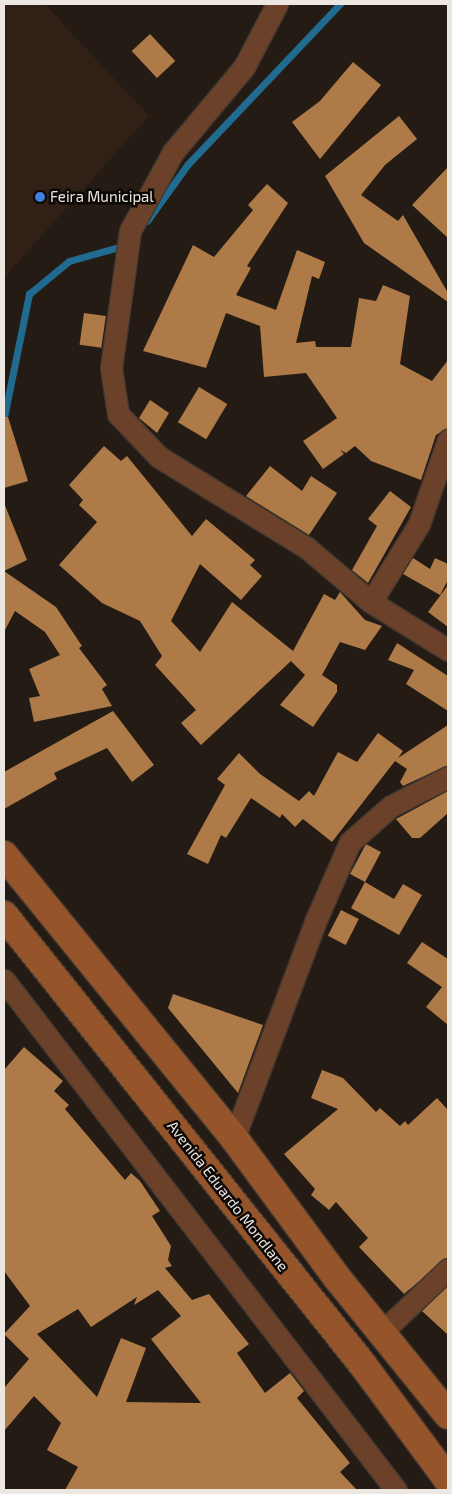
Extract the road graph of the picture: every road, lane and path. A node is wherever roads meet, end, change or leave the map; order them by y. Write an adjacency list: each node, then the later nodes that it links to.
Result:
1 (277, 4): 3 (street)
2 (448, 440): 3 (street)
3 (371, 602): 4 (street)
4 (448, 650)
5 (448, 777): 9 (street)
6 (4, 855): 9 (main road)
7 (4, 915): 13 (main road, Avenida Eduardo Mondlane)
8 (4, 980): 14 (street)
9 (234, 1138): 11 (main road)
10 (448, 1269): 11 (street)
11 (381, 1333): 12 (main road)
12 (448, 1415)
13 (448, 1480)
14 (396, 1490)

